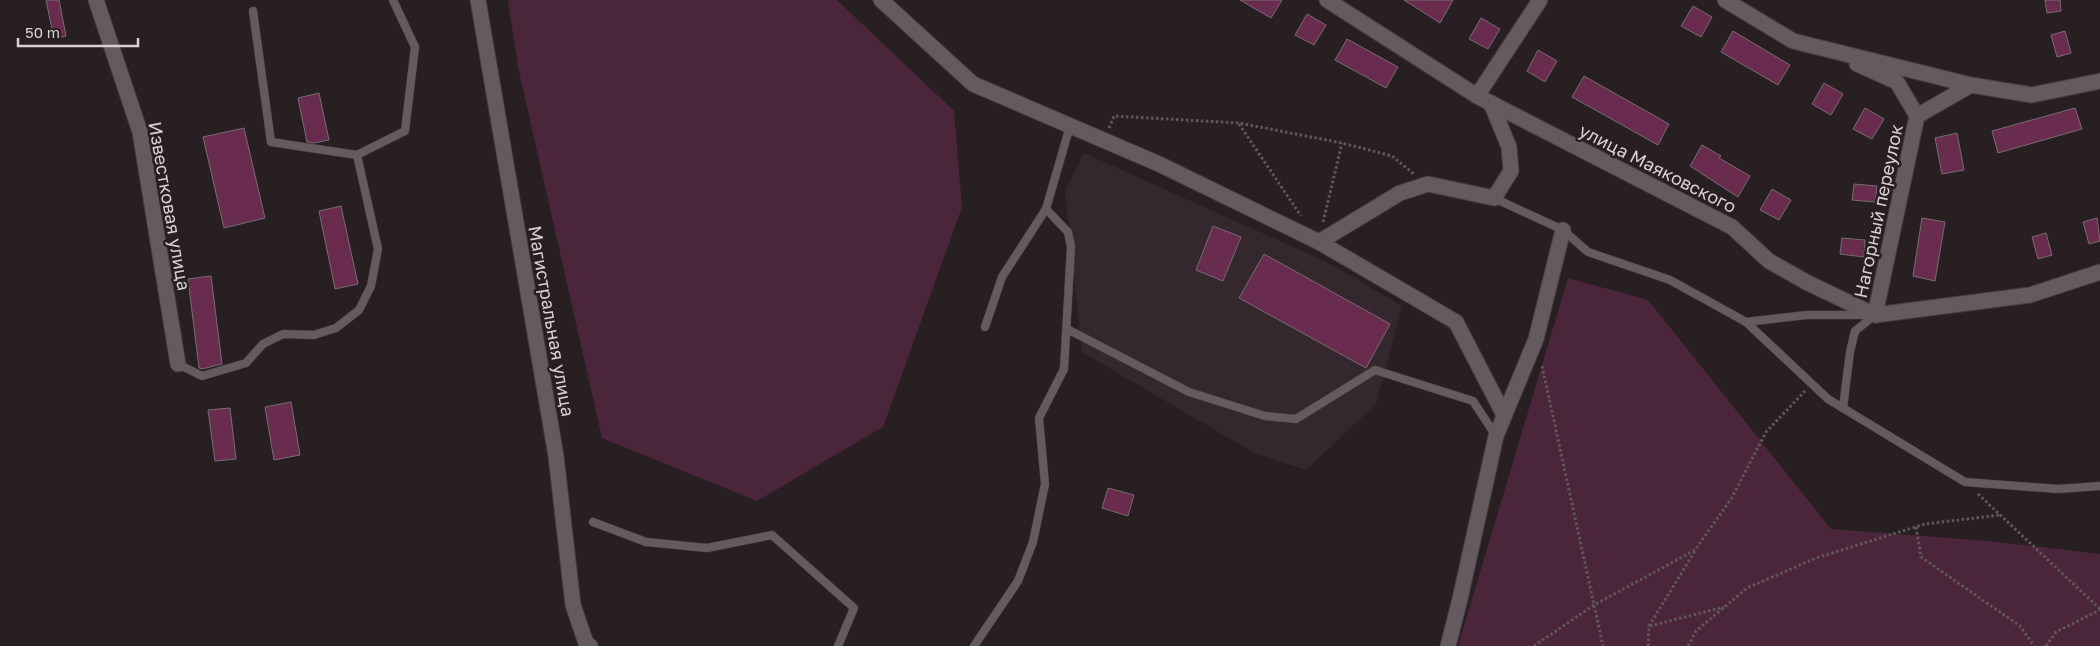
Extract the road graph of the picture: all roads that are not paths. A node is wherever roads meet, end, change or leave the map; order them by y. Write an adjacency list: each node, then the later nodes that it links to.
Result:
1 (96, 0): 26 (street, Известковая улица)
2 (393, 0): 16 (lane)
3 (478, 0): 32 (street, Магистральная улица)
4 (881, 0): 15 (street)
5 (1327, 0): 12 (street, улица Маяковского)
6 (1540, 0): 12 (street)
7 (1725, 0): 9 (street)
8 (253, 11): 16 (lane)
9 (1822, 48): 11 (street); 14 (street)
10 (2100, 81): 11 (street)
11 (1971, 85): 14 (street, Нагорный переулок)
12 (1477, 96): 13 (street, улица Маяковского)
13 (1491, 103): 17 (street); 22 (street, улица Маяковского)
14 (1917, 116): 22 (street, Нагорный переулок)
15 (1070, 126): 18 (lane); 20 (street)
16 (357, 155): 26 (lane)
17 (1494, 198): 19 (lane); 20 (street)
18 (1046, 209): 24 (lane); 25 (lane)
19 (1563, 230): 23 (lane); 28 (street)
20 (1319, 242): 28 (street)
21 (2100, 272): 22 (street)
22 (1875, 315): 23 (lane); 27 (lane)
23 (1746, 322): 27 (lane)
24 (985, 327)
25 (1067, 329): 29 (lane); 34 (lane)
26 (178, 364)
27 (1843, 408): 30 (lane)
28 (1504, 415): 29 (street)
29 (1496, 436): 35 (street)
30 (2100, 486)
31 (593, 522): 33 (lane)
32 (587, 645)
33 (838, 646)
34 (974, 646)
35 (1448, 646)

